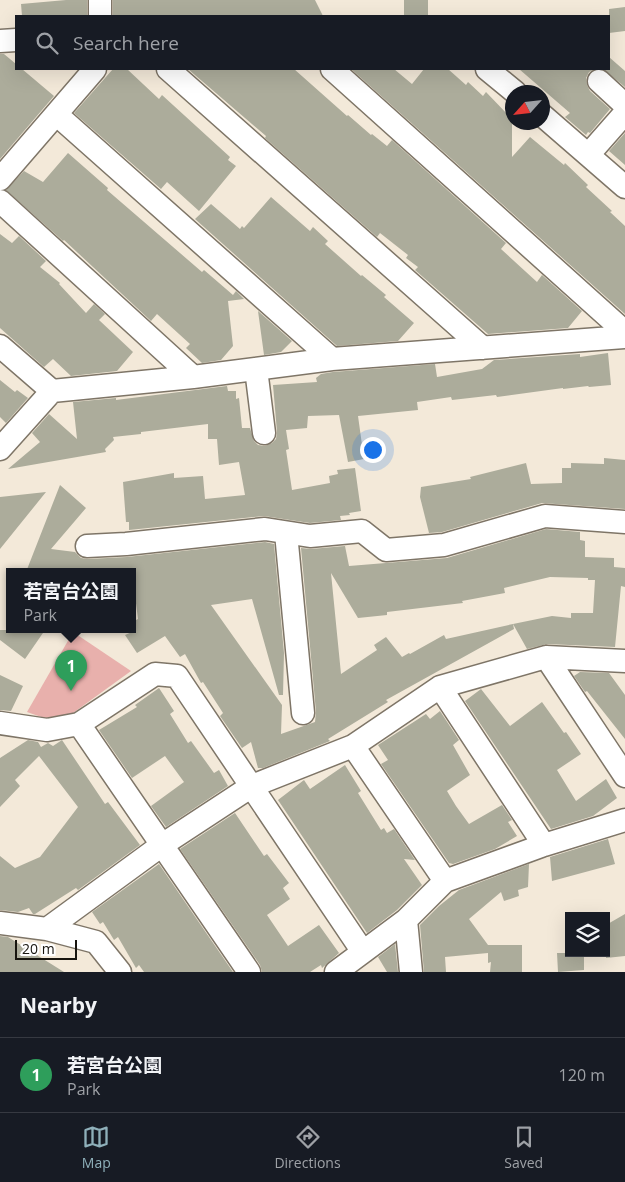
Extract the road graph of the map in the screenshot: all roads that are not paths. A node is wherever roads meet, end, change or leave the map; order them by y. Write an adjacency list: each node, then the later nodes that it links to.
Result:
1 (100, 0): 2 (street)
2 (100, 15)
3 (15, 40): 4 (street)
4 (0, 41)
5 (93, 70): 13 (street)
6 (169, 70): 22 (street)
7 (333, 70): 19 (street)
8 (488, 70): 10 (street)
9 (599, 81): 11 (street)
10 (506, 85)
11 (625, 106)
12 (625, 113): 15 (street)
13 (56, 114): 16 (street); 23 (street)
14 (550, 122): 15 (street)
15 (589, 154): 17 (street)
16 (0, 179)
17 (625, 187)
18 (0, 201): 25 (street)
19 (625, 332)
20 (625, 337): 22 (street)
21 (0, 346): 26 (street)
22 (483, 348): 23 (street)
23 (332, 359): 24 (street)
24 (256, 369): 25 (street); 27 (street)
25 (193, 377): 26 (street)
26 (52, 391): 28 (street)
27 (264, 433)
28 (0, 449)
29 (625, 522): 30 (street)
30 (286, 532): 31 (street); 35 (street)
31 (87, 546)
32 (546, 657): 33 (street); 34 (street); 39 (street)
33 (625, 661)
34 (440, 687): 38 (street); 43 (street)
35 (303, 713)
36 (0, 723): 37 (street)
37 (79, 724): 40 (street); 42 (street)
38 (353, 746): 40 (street); 44 (street)
39 (625, 776)
40 (252, 786): 42 (street); 48 (street)
41 (625, 820): 43 (street)
42 (162, 845): 47 (street); 50 (street)
43 (544, 845): 44 (street)
44 (445, 881): 45 (street)
45 (406, 920): 48 (street); 52 (street)
46 (0, 923): 47 (street)
47 (47, 929): 49 (street)
48 (363, 952): 51 (street)
49 (120, 972)
50 (248, 972)
51 (336, 972)
52 (411, 972)

